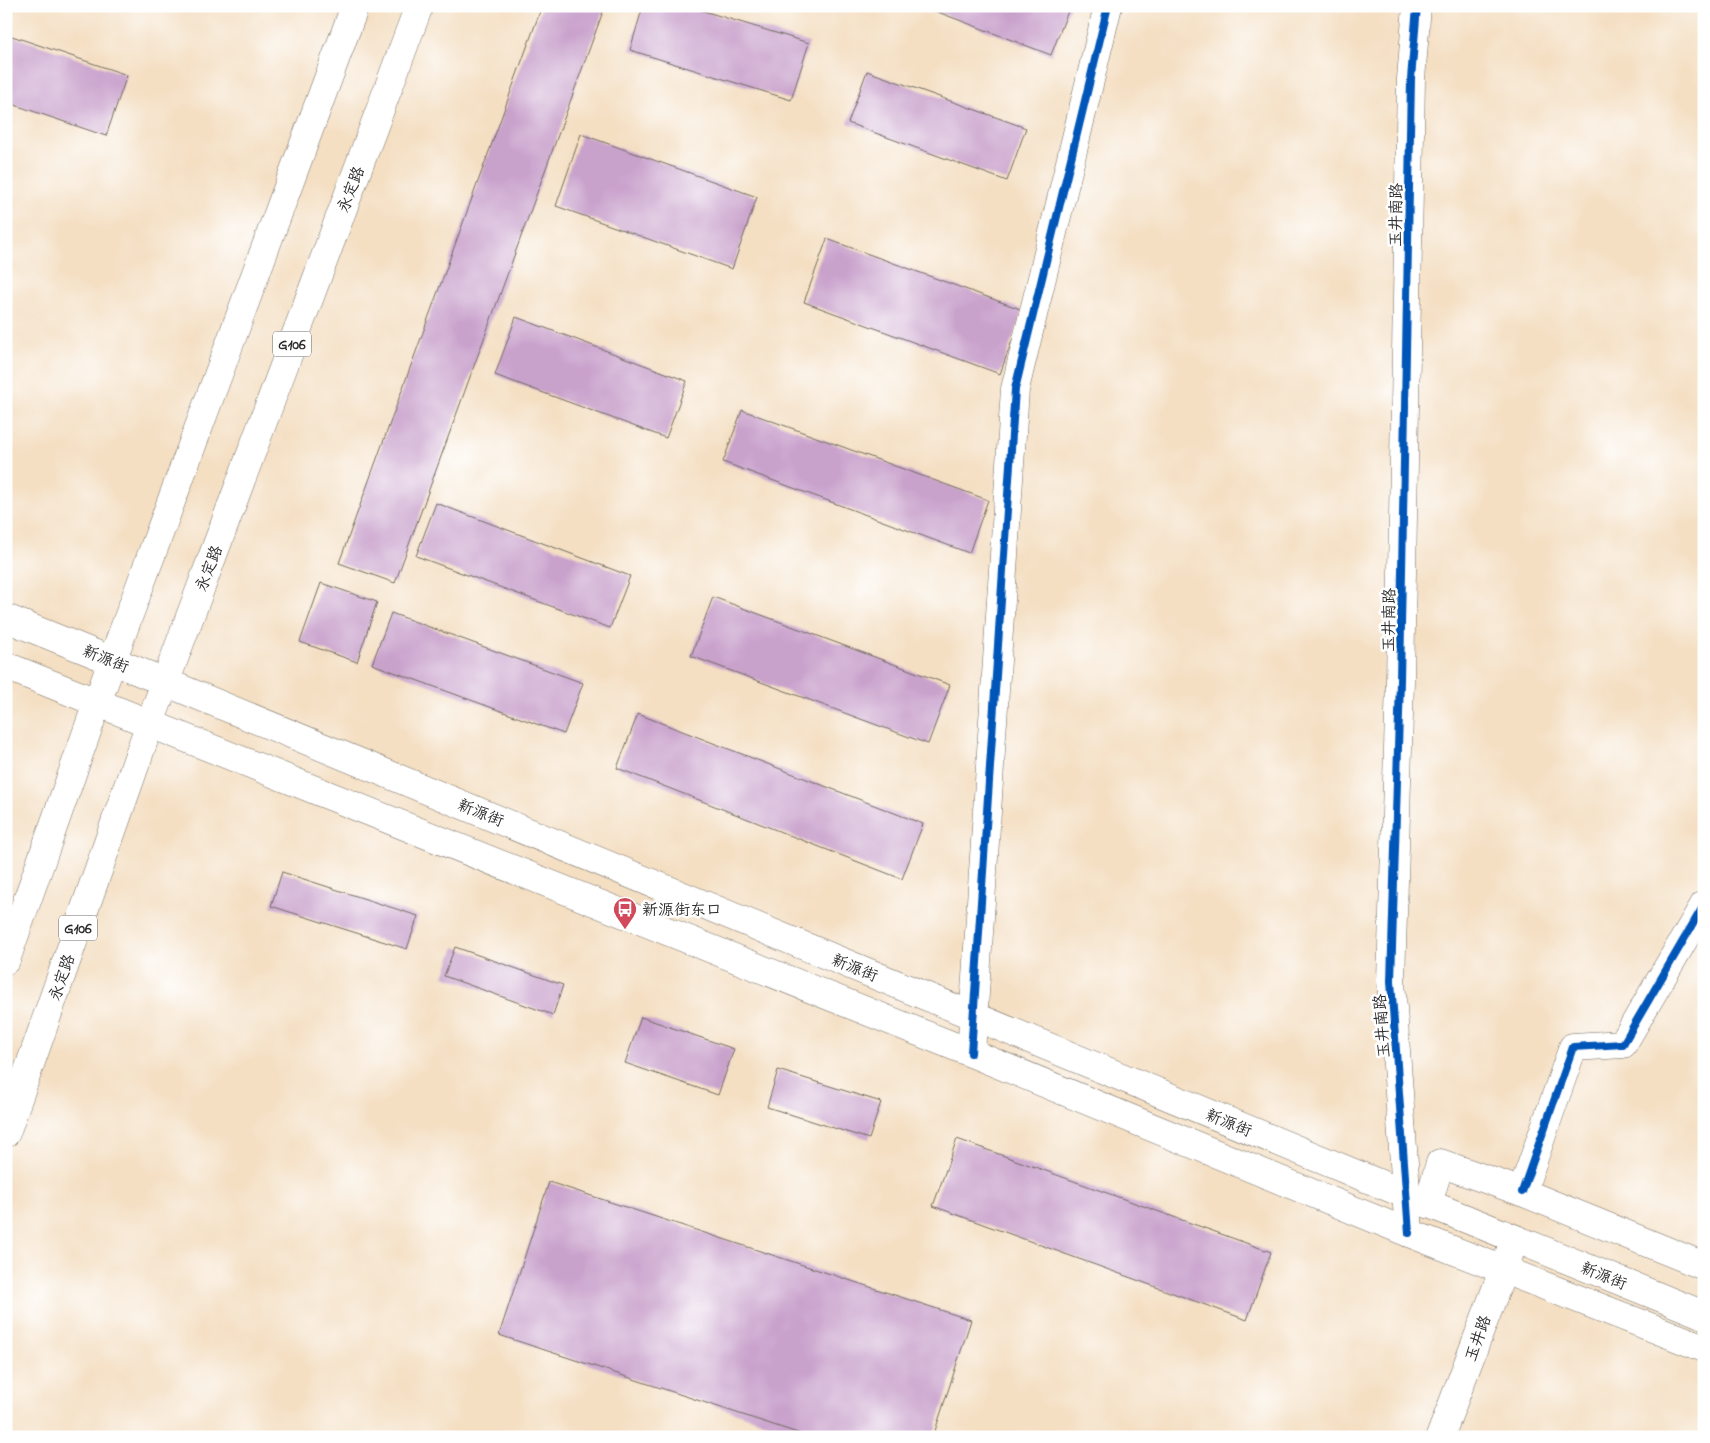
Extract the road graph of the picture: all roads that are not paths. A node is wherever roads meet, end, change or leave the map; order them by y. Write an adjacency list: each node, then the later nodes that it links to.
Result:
1 (354, 6): 6 (main road)
2 (419, 6): 8 (main road, 永定路 / G106)
3 (1108, 6): 13 (main road)
4 (1417, 6): 17 (main road, 玉井南路)
5 (6, 618): 6 (main road, 新源街)
6 (112, 660): 8 (main road, 新源街); 9 (main road)
7 (6, 666): 9 (main road, 新源街)
8 (165, 682): 10 (main road, 永定路 / G106); 13 (main road, 新源街)
9 (97, 702): 10 (main road, 新源街); 12 (main road)
10 (150, 723): 14 (main road, 新源街); 15 (main road, 永定路 / G106)
11 (1704, 905): 16 (main road)
12 (6, 960)
13 (973, 1016): 14 (main road); 17 (main road, 新源街)
14 (971, 1053): 18 (main road, 新源街)
15 (6, 1133)
16 (1522, 1192): 17 (main road); 20 (main road)
17 (1417, 1200): 18 (main road, 玉井南路); 19 (main road, 新源街)
18 (1410, 1233): 21 (main road, 新源街)
19 (1515, 1239): 21 (main road, 玉井路); 22 (main road, 新源街)
20 (1704, 1266)
21 (1503, 1268): 23 (main road, 新源街); 24 (main road, 玉井路)
22 (1704, 1315)
23 (1704, 1348)
24 (1440, 1437)

